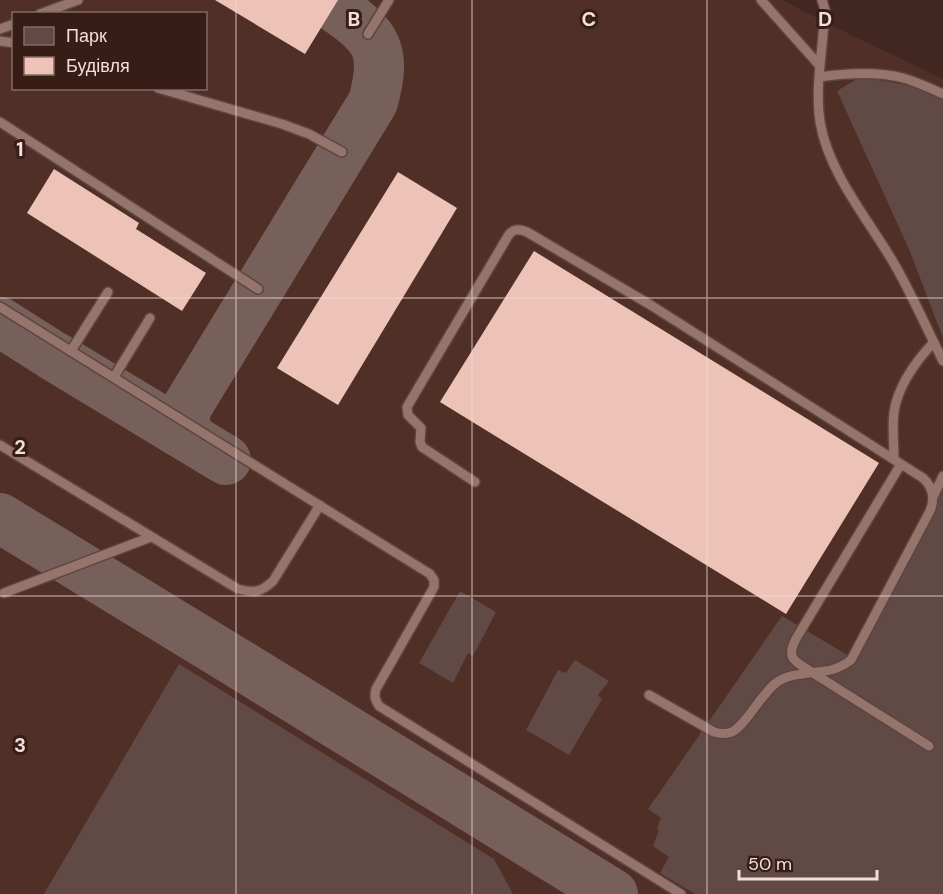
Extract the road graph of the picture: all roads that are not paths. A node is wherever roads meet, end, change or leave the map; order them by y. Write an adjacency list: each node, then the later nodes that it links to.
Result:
1 (78, 0): 5 (lane)
2 (389, 0): 6 (lane)
3 (761, 0): 7 (lane)
4 (822, 0): 7 (lane)
5 (45, 12)
6 (368, 34)
7 (820, 66): 8 (lane)
8 (819, 77): 10 (lane); 17 (lane)
9 (165, 90): 12 (lane)
10 (943, 94)
11 (0, 122): 13 (lane)
12 (342, 152)
13 (258, 289)
14 (108, 292): 18 (lane)
15 (0, 307): 18 (lane)
16 (150, 318): 20 (lane)
17 (934, 342): 19 (lane); 22 (lane)
18 (71, 351): 20 (lane)
19 (943, 361)
20 (114, 377): 26 (lane)
21 (0, 445): 27 (lane)
22 (897, 462): 24 (lane); 25 (lane); 29 (lane)
23 (943, 476): 25 (lane)
24 (475, 482)
25 (933, 497): 29 (lane)
26 (320, 505): 27 (lane); 32 (lane)
27 (151, 537): 28 (lane)
28 (1, 594)
29 (813, 673): 30 (lane); 31 (lane)
30 (649, 695)
31 (929, 746)
32 (681, 894)

